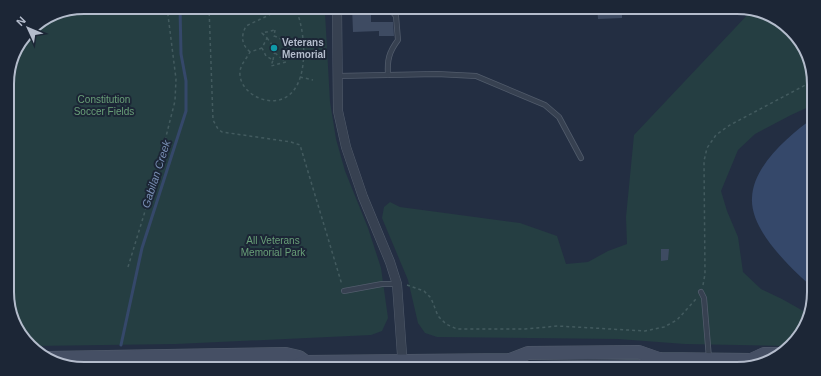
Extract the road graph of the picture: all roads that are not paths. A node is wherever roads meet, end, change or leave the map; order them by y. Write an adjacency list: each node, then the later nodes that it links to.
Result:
1 (337, 14): 4 (street)
2 (394, 14): 3 (lane)
3 (388, 75): 4 (lane); 5 (lane)
4 (337, 76): 6 (street)
5 (581, 158)
6 (397, 284): 7 (lane); 15 (street)
7 (344, 291)
8 (701, 292): 11 (lane)
9 (770, 354): 12 (main road)
10 (60, 358): 14 (main road)
11 (709, 359): 13 (main road); 16 (main road)
12 (758, 359)
13 (751, 361)
14 (306, 362)
15 (402, 362)
16 (467, 362)

